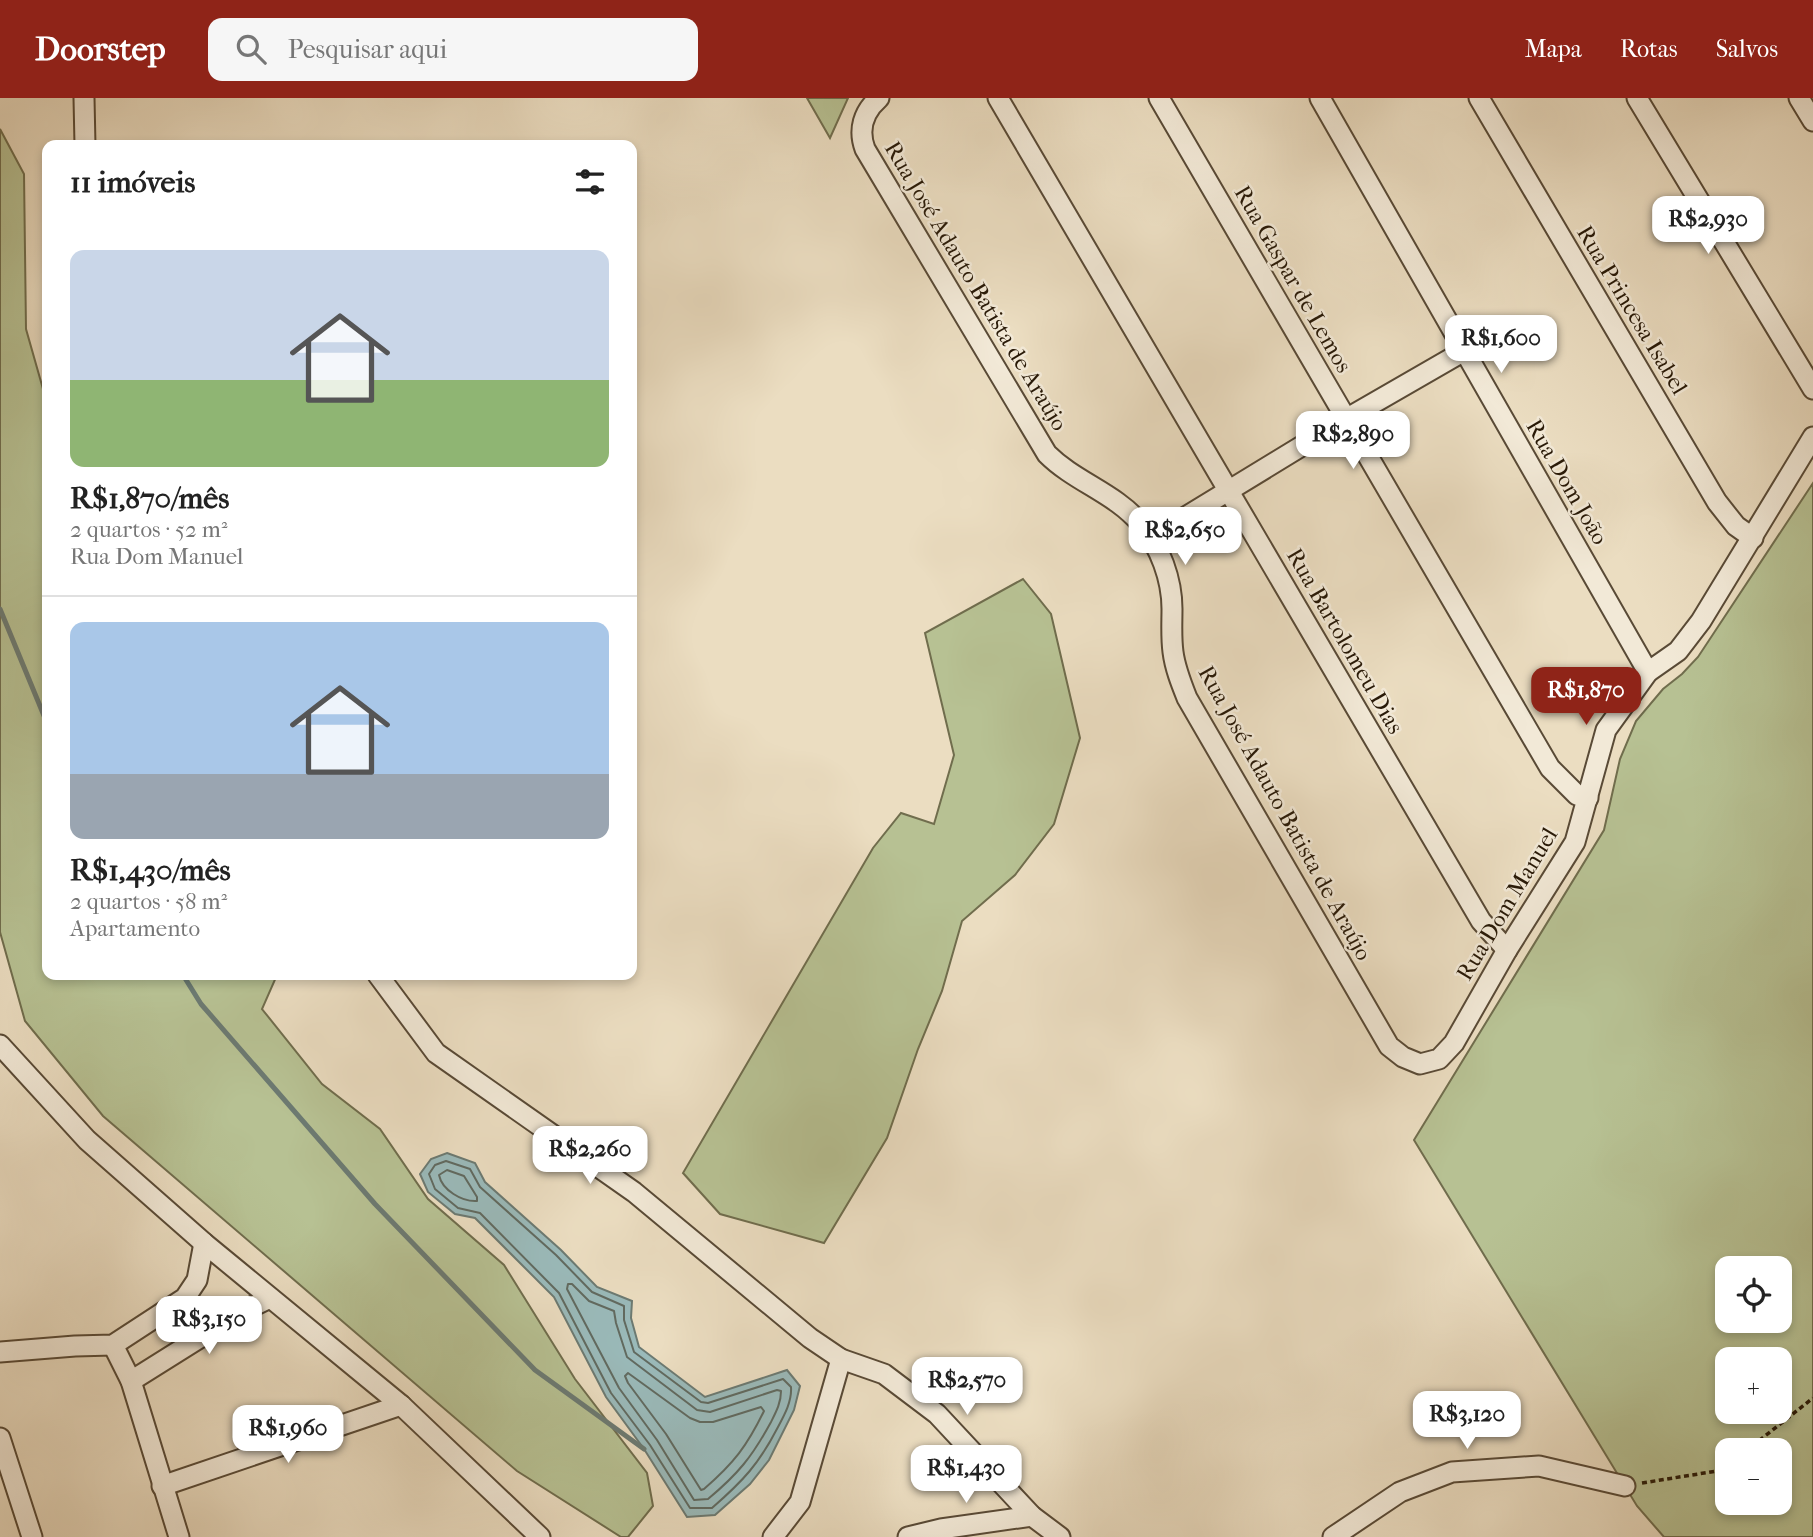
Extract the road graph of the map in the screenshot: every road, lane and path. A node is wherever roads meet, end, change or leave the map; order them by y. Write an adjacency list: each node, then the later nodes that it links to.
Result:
1 (84, 98): 10 (street)
2 (878, 98): 16 (street, Rua José Adauto Batista de Araújo)
3 (998, 98): 15 (street, Rua Bartolomeu Dias)
4 (1159, 98): 13 (street, Rua Gaspar de Lemos)
5 (1320, 98): 11 (street, Rua Dom João)
6 (1479, 98): 17 (street, Rua Princesa Isabel)
7 (1637, 98): 12 (street)
8 (1799, 98): 9 (street)
9 (1813, 121)
10 (85, 140)
11 (1464, 351): 13 (street); 18 (street, Rua Dom João)
12 (1813, 389)
13 (1346, 419): 15 (street); 19 (street, Rua Gaspar de Lemos)
14 (1813, 437): 17 (street, Rua Dom Manuel)
15 (1228, 489): 16 (street); 20 (street, Rua Bartolomeu Dias)
16 (1151, 538): 23 (street, Rua José Adauto Batista de Araújo)
17 (1753, 538): 18 (street, Rua Dom Manuel)
18 (1648, 672): 19 (street, Rua Dom Manuel)
19 (1588, 798): 20 (street, Rua Dom Manuel)
20 (1507, 950): 23 (street, Rua Dom Manuel)
21 (382, 980): 28 (street)
22 (0, 1045): 24 (street)
23 (1420, 1064)
24 (204, 1243): 25 (street); 26 (street)
25 (270, 1297): 29 (street); 31 (street)
26 (113, 1345): 27 (street); 29 (street)
27 (0, 1352)
28 (841, 1359): 37 (street); 41 (street)
29 (131, 1381): 35 (street)
30 (1813, 1398): 33 (path)
31 (401, 1405): 35 (street); 40 (street)
32 (0, 1438): 38 (street)
33 (1762, 1438)
34 (1715, 1471): 36 (path)
35 (162, 1486): 39 (street)
36 (1625, 1486): 44 (street)
37 (1032, 1516): 42 (street); 43 (street)
38 (33, 1537)
39 (178, 1537)
40 (540, 1537)
41 (773, 1537)
42 (908, 1537)
43 (1060, 1537)
44 (1333, 1537)

